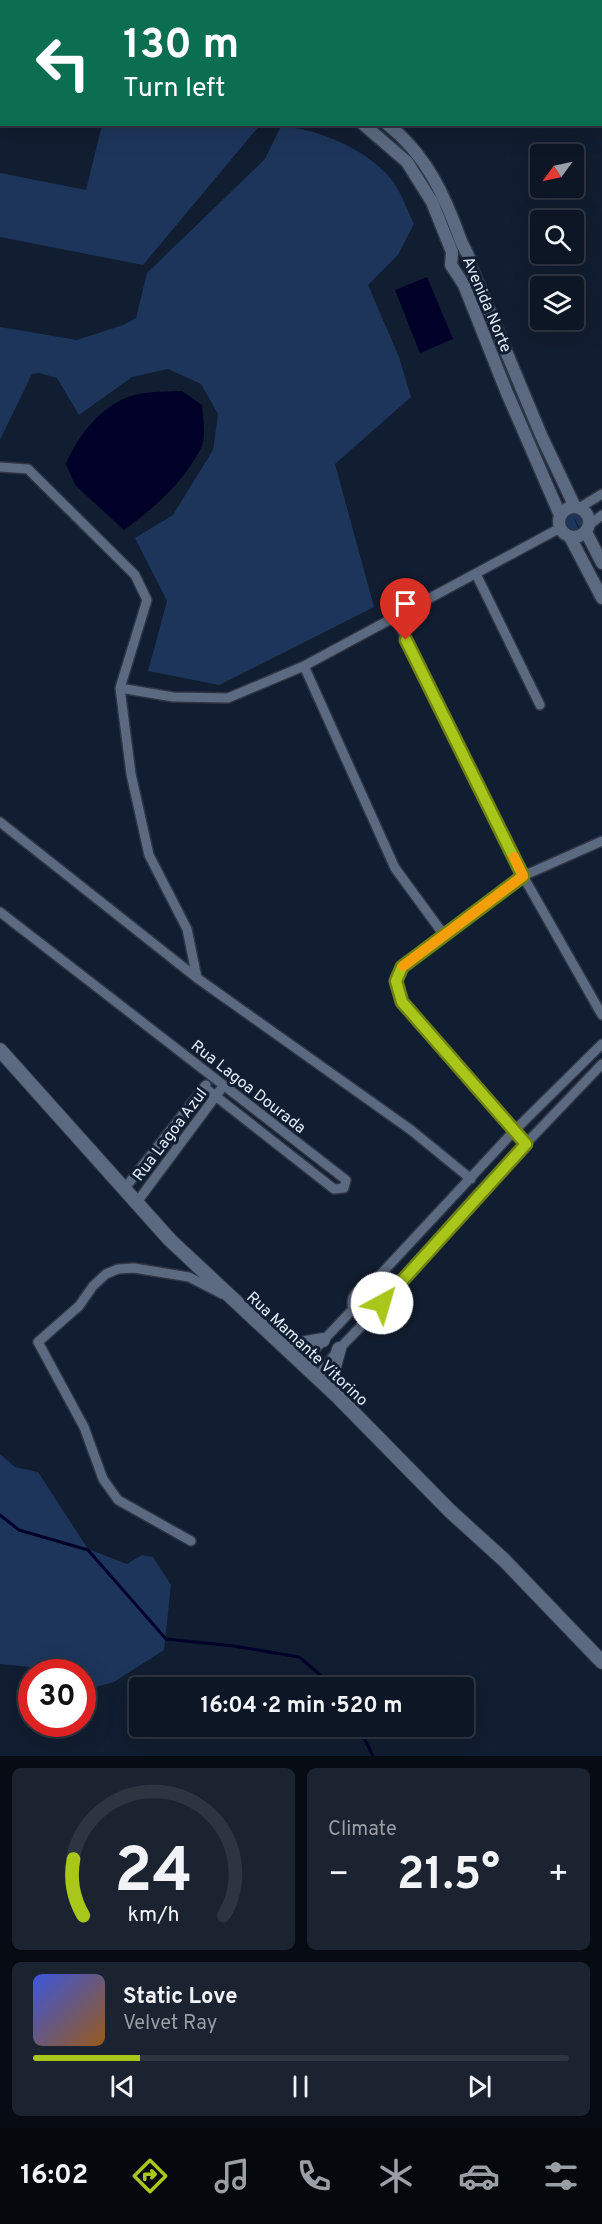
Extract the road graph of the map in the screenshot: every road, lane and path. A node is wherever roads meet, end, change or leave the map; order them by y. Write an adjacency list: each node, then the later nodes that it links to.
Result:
1 (365, 126): 4 (street, Avenida Norte)
2 (389, 126): 3 (street, Avenida Norte)
3 (466, 251): 4 (street); 5 (street, Avenida Norte)
4 (452, 252): 6 (street, Avenida Norte)
5 (471, 267): 6 (street); 9 (street, Avenida Norte)
6 (457, 273): 10 (street, Avenida Norte)
7 (0, 467): 20 (street)
8 (602, 494): 9 (street)
9 (577, 508): 10 (street); 13 (street)
10 (560, 514): 12 (street)
11 (602, 515): 13 (street)
12 (560, 528): 14 (street); 16 (street)
13 (587, 529): 14 (street); 15 (street)
14 (570, 537): 17 (street)
15 (602, 563)
16 (476, 574): 18 (street); 21 (street)
17 (602, 598)
18 (396, 618): 19 (street); 24 (street)
19 (304, 666): 20 (street); 26 (street)
20 (120, 688): 27 (street)
21 (540, 705)
22 (0, 822): 27 (street)
23 (602, 841): 24 (street)
24 (523, 876): 26 (street); 28 (street)
25 (0, 912): 32 (street, Rua Lagoa Dourada)
26 (444, 935): 36 (street)
27 (197, 978): 40 (street)
28 (602, 1015)
29 (602, 1044): 36 (street)
30 (0, 1050): 41 (main road, Rua Mamante Vitorino)
31 (602, 1064): 37 (street)
32 (213, 1076): 33 (street, Rua Lagoa Dourada); 34 (street, Rua Lagoa Azul)
33 (224, 1085): 35 (street, Rua Lagoa Azul); 35 (street, Rua Lagoa Dourada)
34 (204, 1088): 35 (street); 38 (street, Rua Lagoa Azul)
35 (215, 1096): 39 (street, Rua Lagoa Azul)
36 (514, 1131): 37 (street); 40 (street)
37 (526, 1144): 45 (street)
38 (149, 1157): 39 (street); 41 (street, Rua Lagoa Azul)
39 (162, 1168): 42 (street, Rua Lagoa Azul)
40 (471, 1179): 43 (street)
41 (125, 1188): 42 (main road, Rua Mamante Vitorino)
42 (137, 1202): 44 (main road, Rua Mamante Vitorino)
43 (368, 1288): 45 (street); 46 (street)
44 (233, 1300): 48 (main road, Rua Mamante Vitorino); 54 (street)
45 (382, 1303): 47 (street)
46 (353, 1309): 47 (street); 49 (street)
47 (369, 1318): 50 (street)
48 (275, 1336): 49 (main road); 51 (main road, Rua Mamante Vitorino)
49 (322, 1340): 51 (street)
50 (339, 1349): 52 (street); 53 (main road)
51 (302, 1363): 52 (main road, Rua Mamante Vitorino)
52 (317, 1377): 53 (main road, Rua Mamante Vitorino)
53 (339, 1398): 55 (main road, Rua Mamante Vitorino)
54 (191, 1541)
55 (602, 1662)

